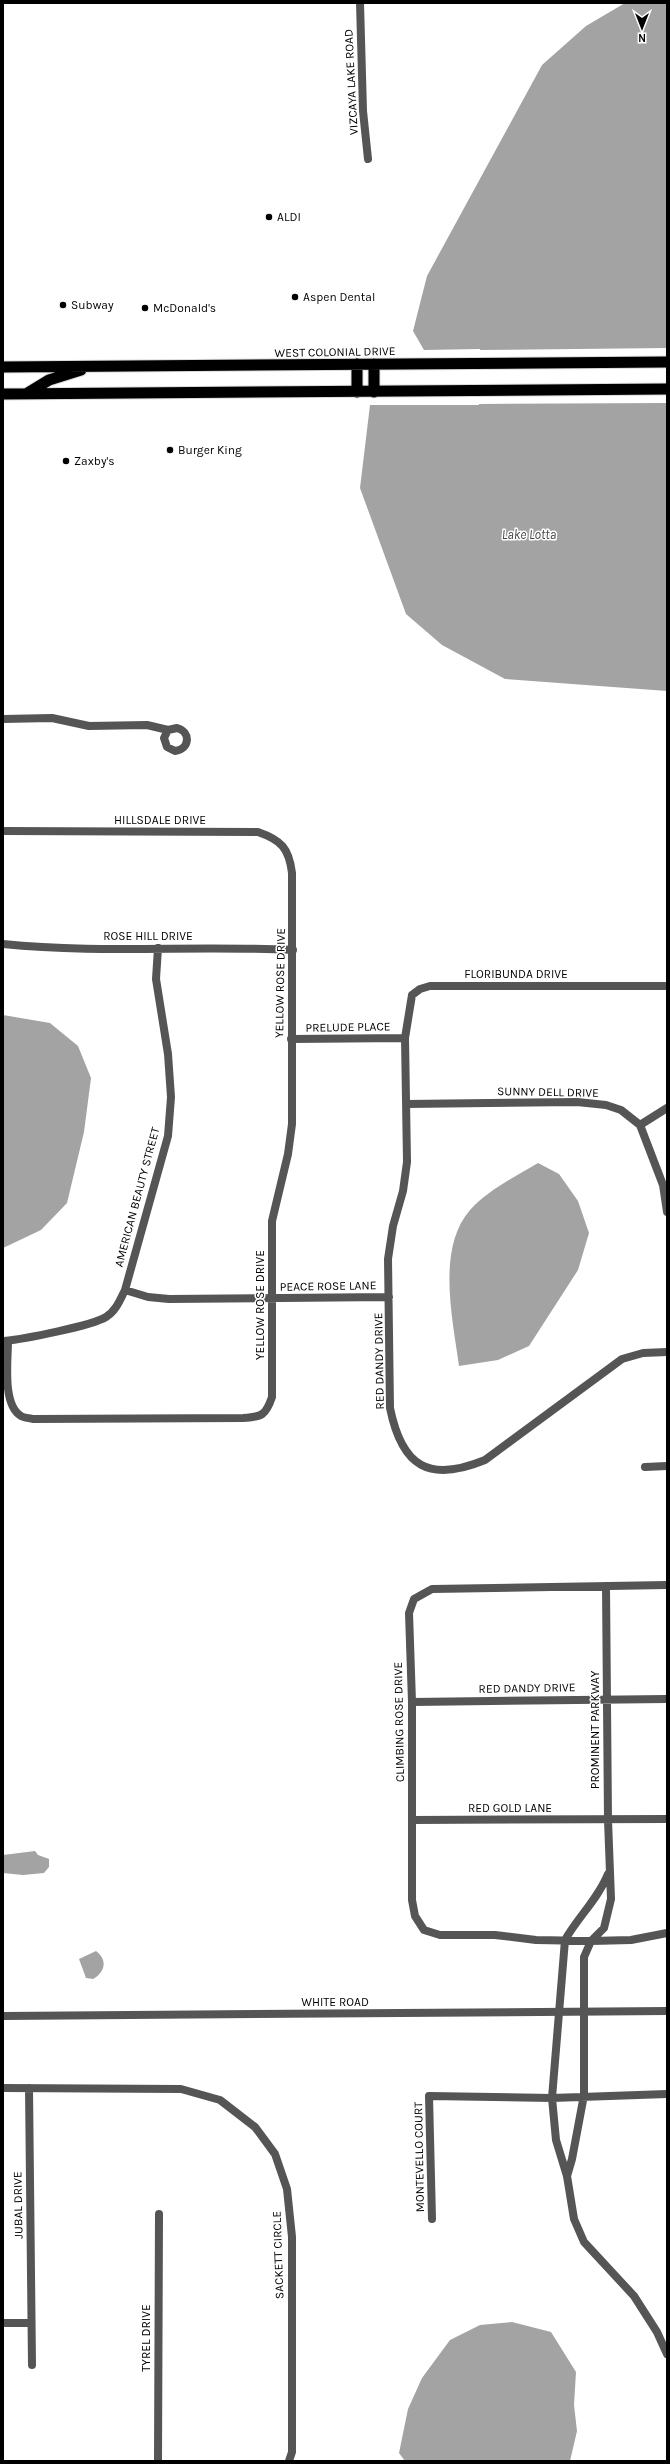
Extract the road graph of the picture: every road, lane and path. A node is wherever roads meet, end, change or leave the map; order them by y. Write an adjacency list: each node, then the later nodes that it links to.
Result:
1 (360, 3): 2 (street, VIZCAYA LAKE ROAD)
2 (368, 159)
3 (667, 362): 5 (highway, WEST COLONIAL DRIVE)
4 (357, 364): 5 (highway, WEST COLONIAL DRIVE); 7 (highway, WEST COLONIAL DRIVE); 9 (highway)
5 (374, 364): 10 (highway)
6 (3, 367): 7 (highway, WEST COLONIAL DRIVE)
7 (91, 367): 12 (highway)
8 (667, 389): 10 (highway)
9 (357, 392): 10 (highway); 12 (highway)
10 (374, 392)
11 (3, 394): 12 (highway)
12 (26, 394)
13 (3, 719): 14 (street)
14 (168, 730)
15 (3, 831): 16 (street, HILLSDALE DRIVE)
16 (292, 873): 19 (street, YELLOW ROSE DRIVE)
17 (3, 944): 18 (street, ROSE HILL DRIVE)
18 (158, 948): 19 (street, ROSE HILL DRIVE); 27 (street, AMERICAN BEAUTY STREET)
19 (293, 950): 22 (street, YELLOW ROSE DRIVE)
20 (667, 986): 21 (street, FLORIBUNDA DRIVE)
21 (405, 1038): 22 (street, PRELUDE PLACE); 23 (street, RED DANDY DRIVE)
22 (291, 1039): 29 (street, YELLOW ROSE DRIVE)
23 (406, 1104): 25 (street, SUNNY DELL DRIVE); 28 (street, RED DANDY DRIVE)
24 (667, 1108): 25 (street)
25 (640, 1125): 26 (street)
26 (667, 1212)
27 (125, 1290): 29 (street, PEACE ROSE LANE); 30 (street, AMERICAN BEAUTY STREET)
28 (389, 1297): 29 (street, PEACE ROSE LANE); 31 (street, RED DANDY DRIVE)
29 (272, 1299): 30 (street, YELLOW ROSE DRIVE)
30 (6, 1341)
31 (667, 1352)
32 (667, 1466): 33 (street)
33 (645, 1467)
34 (667, 1585): 35 (street, CLIMBING ROSE DRIVE)
35 (606, 1586): 37 (street, PROMINENT PARKWAY); 38 (street, CLIMBING ROSE DRIVE)
36 (667, 1699): 37 (street, RED DANDY DRIVE)
37 (606, 1700): 38 (street, RED DANDY DRIVE); 41 (street, PROMINENT PARKWAY)
38 (412, 1702): 40 (street, CLIMBING ROSE DRIVE)
39 (667, 1819): 41 (street, RED GOLD LANE)
40 (412, 1820): 41 (street, RED GOLD LANE); 44 (street, CLIMBING ROSE DRIVE)
41 (608, 1820): 42 (street, PROMINENT PARKWAY)
42 (609, 1872): 44 (street, PROMINENT PARKWAY); 45 (street, PROMINENT PARKWAY)
43 (667, 1933): 45 (street, CLIMBING ROSE DRIVE)
44 (565, 1940): 45 (street, CLIMBING ROSE DRIVE); 47 (street)
45 (591, 1941): 48 (street, PROMINENT PARKWAY)
46 (667, 2011): 48 (street, WHITE ROAD)
47 (559, 2012): 48 (street, WHITE ROAD); 49 (street, WHITE ROAD); 54 (street)
48 (584, 2012): 53 (street, PROMINENT PARKWAY)
49 (3, 2016)
50 (3, 2088): 51 (street, SACKETT CIRCLE)
51 (29, 2088): 58 (street, JUBAL DRIVE); 63 (street, SACKETT CIRCLE)
52 (667, 2094): 53 (street)
53 (584, 2096): 54 (street); 55 (street, PROMINENT PARKWAY)
54 (552, 2098): 55 (street); 57 (street, MONTEVELLO COURT)
55 (567, 2176): 60 (street)
56 (159, 2214): 62 (street, TYREL DRIVE)
57 (432, 2219)
58 (31, 2322): 59 (street); 61 (street, JUBAL DRIVE)
59 (3, 2323)
60 (667, 2354)
61 (32, 2365)
62 (158, 2461)
63 (289, 2461)

